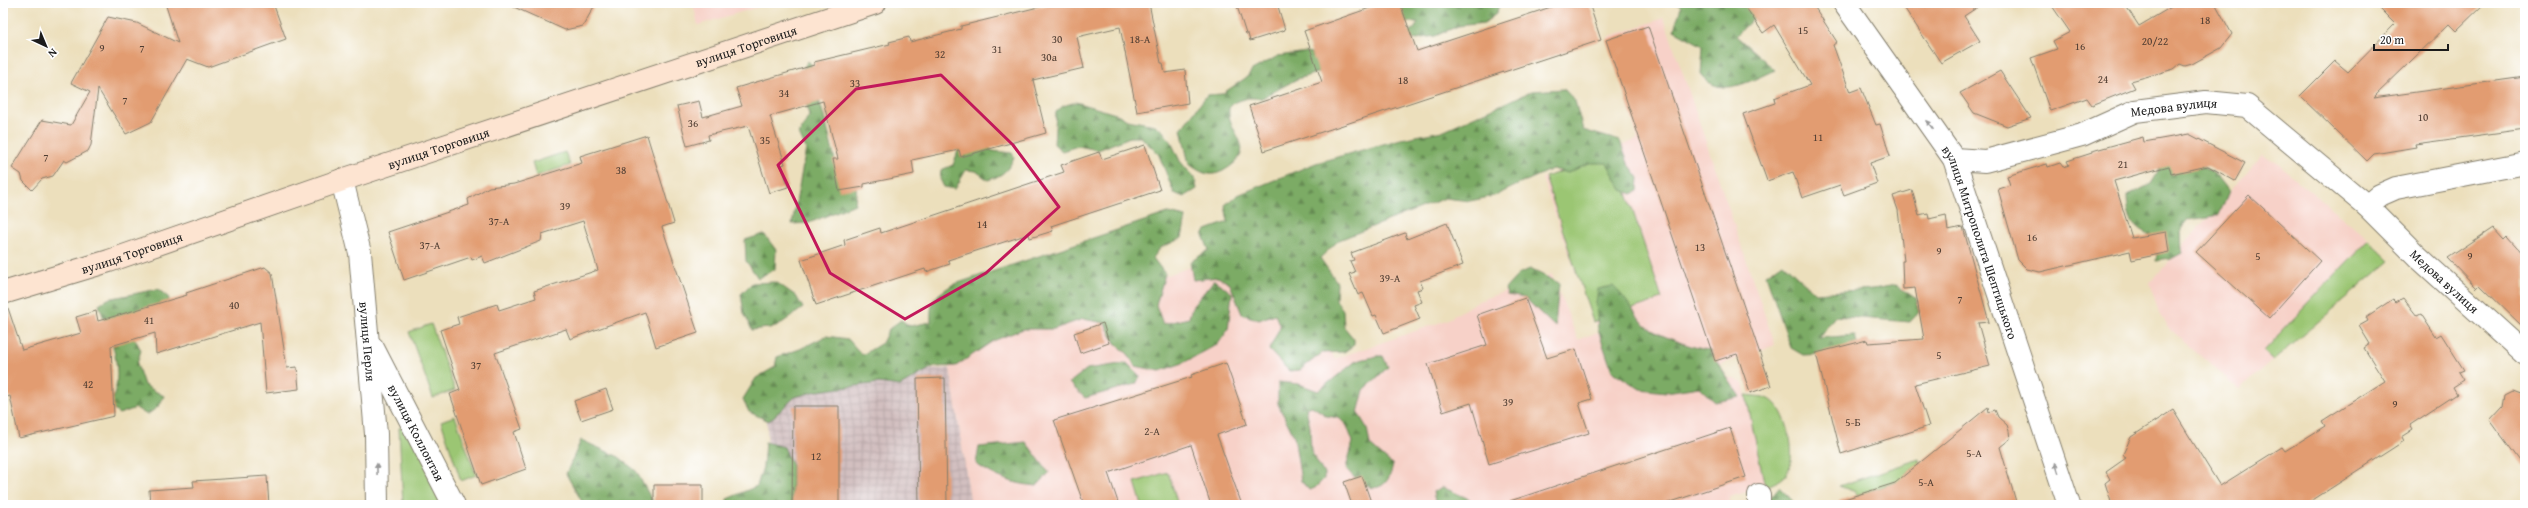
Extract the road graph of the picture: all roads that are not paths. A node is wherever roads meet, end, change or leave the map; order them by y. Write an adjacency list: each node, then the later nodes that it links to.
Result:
1 (875, 3): 5 (main road, вулиця Торговиця)
2 (1844, 3): 3 (street, вулиця Митрополита Шептицького, one-way to 2)
3 (1954, 159): 6 (street, Медова вулиця); 12 (street, вулиця Митрополита Шептицького, one-way to 3)
4 (2525, 163): 6 (street)
5 (342, 180): 7 (main road, вулиця Торговиця); 8 (street, вулиця Перля)
6 (2367, 206): 9 (street, Медова вулиця)
7 (3, 293)
8 (368, 338): 10 (street, вулиця Перля, one-way to 8); 11 (street, вулиця Коллонтая)
9 (2525, 354)
10 (377, 505)
11 (454, 505)
12 (2069, 505)

